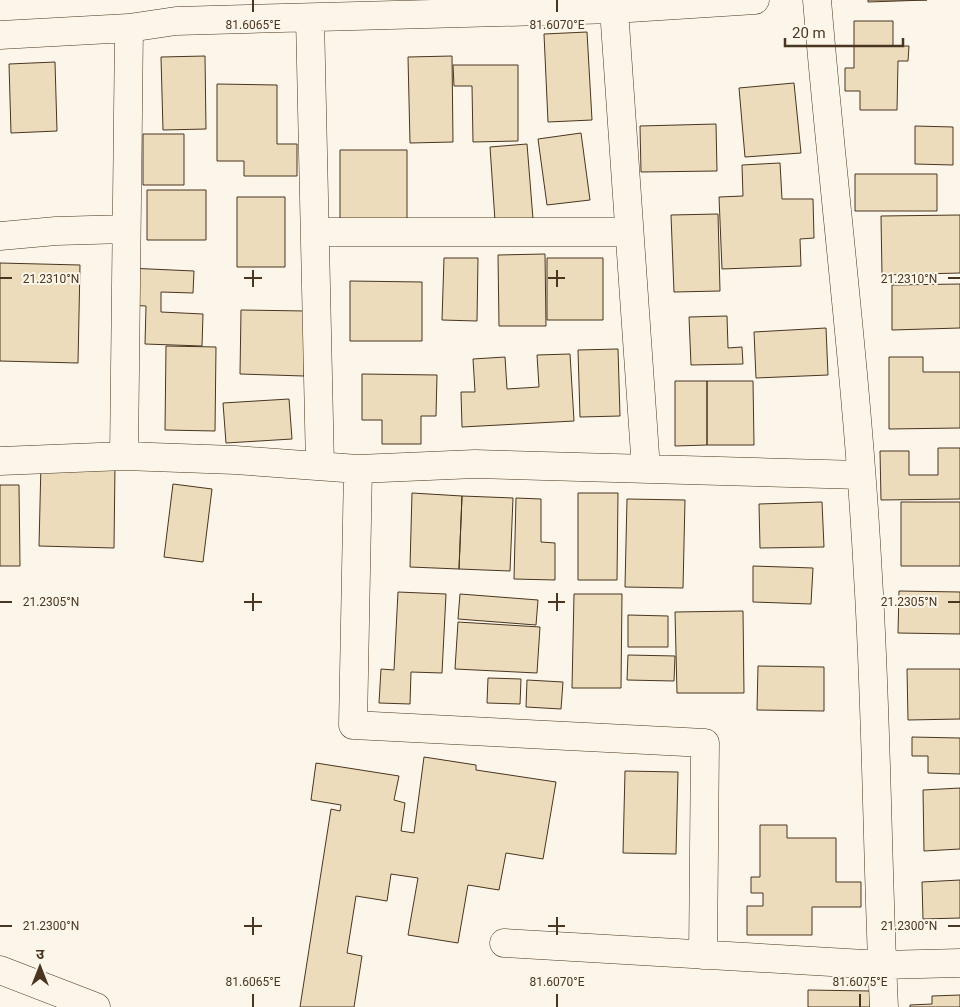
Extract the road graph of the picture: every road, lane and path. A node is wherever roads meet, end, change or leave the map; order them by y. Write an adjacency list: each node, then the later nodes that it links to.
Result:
1 (755, 0): 4 (street)
2 (817, 0): 17 (street)
3 (492, 6): 4 (street); 5 (street)
4 (614, 8): 10 (street)
5 (310, 18): 6 (street); 9 (street)
6 (129, 28): 7 (street); 8 (street)
7 (0, 35)
8 (126, 229): 11 (street); 12 (street)
9 (316, 232): 10 (street); 14 (street)
10 (629, 232): 16 (street)
11 (0, 236)
12 (124, 456): 13 (street); 14 (street)
13 (0, 461)
14 (320, 466): 15 (street)
15 (358, 469): 16 (street); 19 (street)
16 (646, 469): 17 (street)
17 (861, 475): 21 (street)
18 (504, 943): 19 (street)
19 (703, 955): 21 (street)
20 (960, 964): 21 (street)
21 (882, 965): 24 (street)
22 (0, 970): 23 (street)
23 (96, 1007)
24 (884, 1007)

